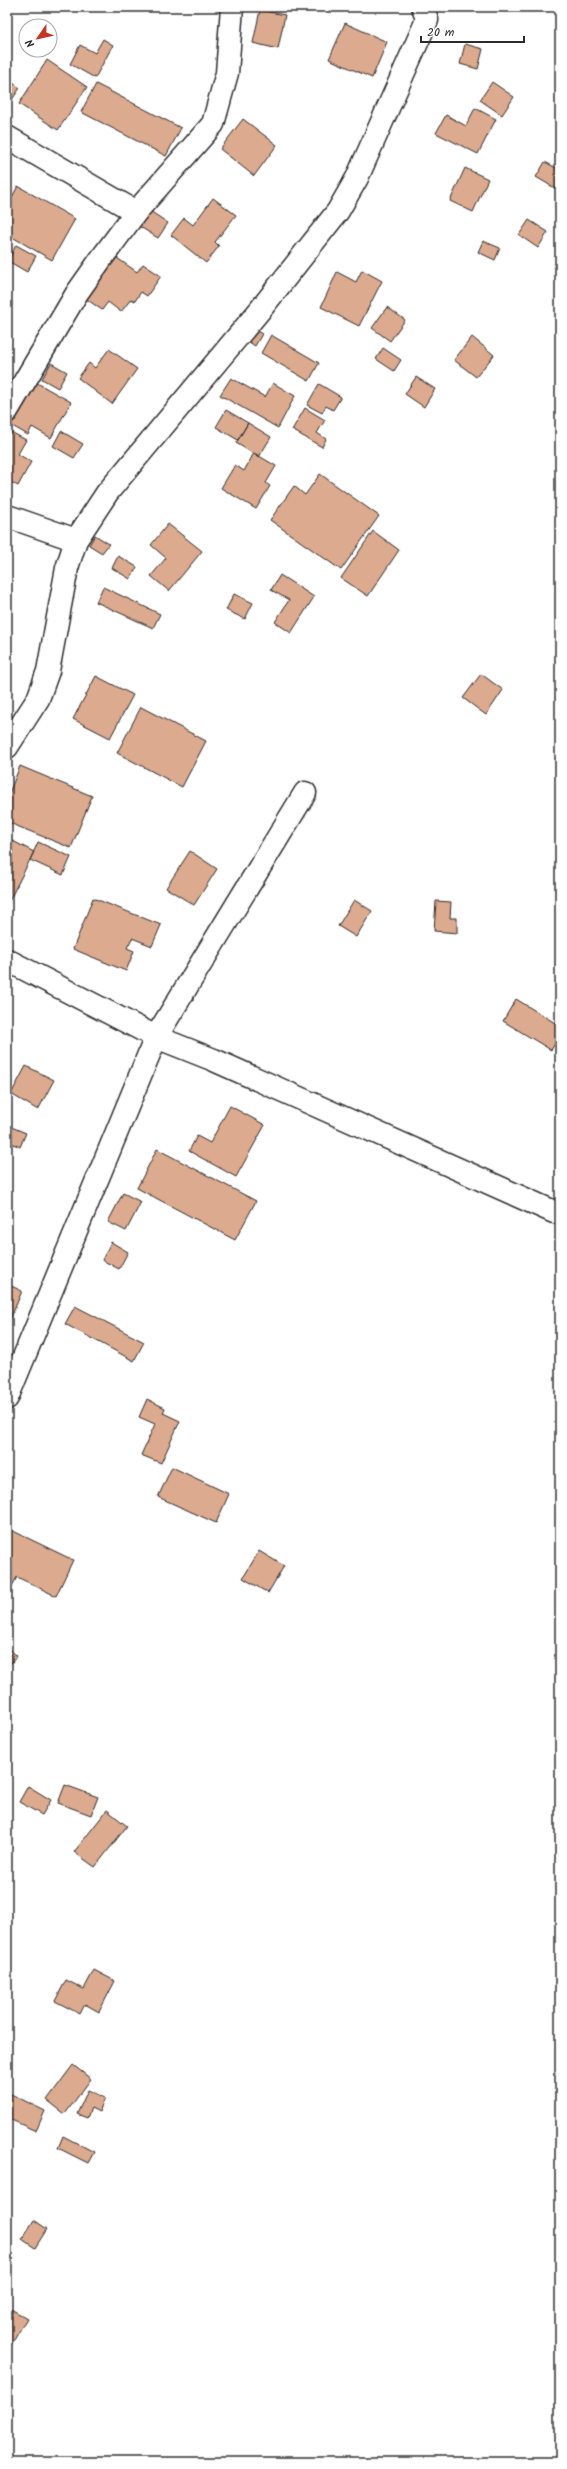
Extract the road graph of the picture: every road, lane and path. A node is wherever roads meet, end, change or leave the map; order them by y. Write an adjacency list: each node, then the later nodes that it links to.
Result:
1 (232, 7): 4 (street)
2 (423, 7): 7 (street)
3 (7, 137): 4 (street)
4 (136, 212): 5 (street)
5 (7, 411)
6 (7, 516): 7 (street)
7 (76, 540): 8 (street)
8 (7, 747)
9 (305, 793): 11 (street)
10 (7, 960): 11 (street)
11 (156, 1037): 12 (street); 13 (street)
12 (554, 1212)
13 (7, 1398)

